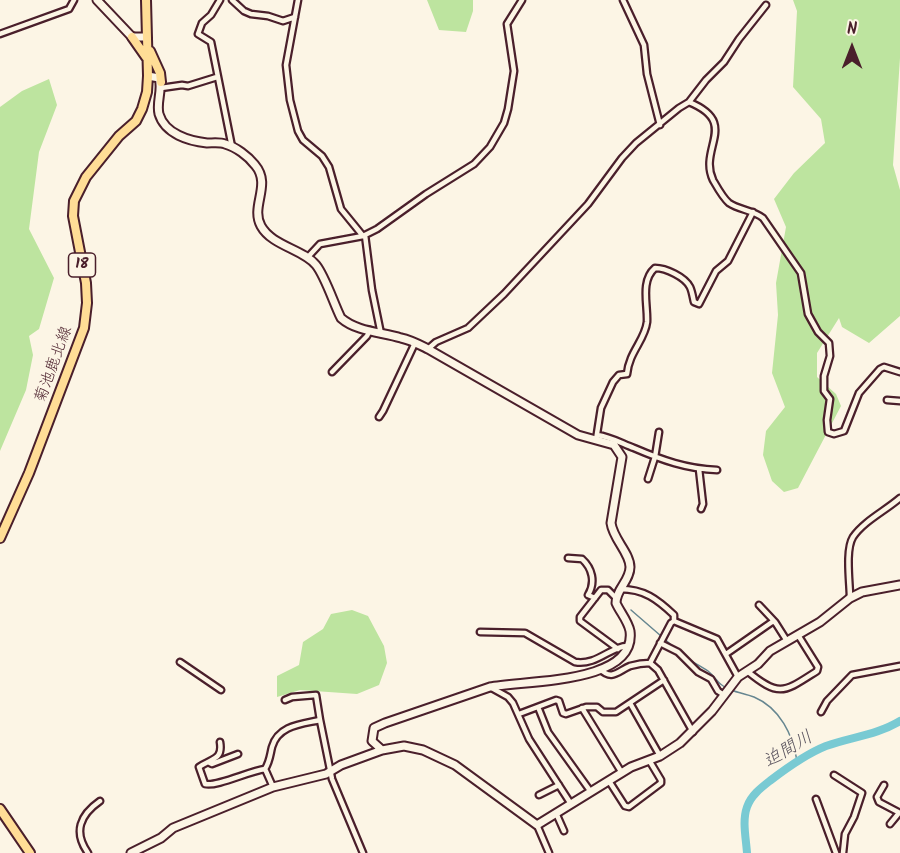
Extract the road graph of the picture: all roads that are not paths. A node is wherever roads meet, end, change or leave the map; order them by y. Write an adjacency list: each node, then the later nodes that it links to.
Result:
1 (74, 0): 11 (street)
2 (97, 0): 13 (street)
3 (147, 0): 12 (main road, 菊池鹿北線 / 18)
4 (220, 0): 16 (street)
5 (232, 0): 10 (street)
6 (298, 0): 10 (street)
7 (522, 0): 22 (street)
8 (623, 0): 19 (street)
9 (766, 5): 18 (street)
10 (295, 17): 22 (street)
11 (0, 34)
12 (146, 34): 13 (street); 14 (main road, 菊池鹿北線 / 18); 17 (main road)
13 (132, 37): 14 (main road)
14 (148, 61): 15 (main road, 菊池鹿北線 / 18)
15 (148, 76): 17 (street); 41 (main road, 菊池鹿北線 / 18)
16 (217, 76): 17 (street); 20 (street)
17 (161, 85): 20 (street)
18 (689, 102): 19 (street); 21 (street)
19 (660, 125): 27 (street)
20 (232, 147): 23 (street)
21 (753, 212): 29 (street); 34 (street)
22 (364, 235): 23 (street); 25 (street)
23 (307, 258): 24 (street)
24 (370, 330): 25 (street); 28 (street)
25 (381, 334): 26 (street)
26 (415, 343): 27 (street); 32 (street)
27 (428, 349): 34 (street)
28 (333, 372)
29 (900, 372)
30 (887, 400): 31 (street)
31 (900, 401)
32 (379, 417)
33 (659, 432): 35 (street)
34 (597, 437): 35 (street); 44 (street)
35 (655, 457): 36 (street); 38 (street)
36 (699, 469): 37 (street); 40 (street)
37 (717, 470)
38 (648, 479)
39 (900, 498): 47 (street)
40 (701, 509)
41 (0, 538)
42 (568, 558): 45 (street)
43 (900, 585): 47 (street)
44 (620, 590): 46 (street); 49 (street)
45 (595, 598): 46 (street); 56 (street)
46 (616, 598): 55 (street)
47 (850, 598): 52 (street)
48 (759, 604): 50 (street)
49 (674, 621): 54 (street); 57 (street)
50 (775, 622): 53 (street); 57 (street)
51 (480, 632): 56 (street)
52 (798, 635): 53 (street); 62 (street)
53 (787, 641): 62 (street)
54 (660, 643): 59 (street); 67 (street)
55 (629, 646): 56 (street); 61 (street)
56 (618, 649)
57 (726, 654): 63 (street)
58 (180, 662): 66 (street)
59 (650, 663): 61 (street); 64 (street)
60 (900, 666): 72 (street)
61 (600, 669): 65 (street)
62 (747, 671): 63 (street)
63 (738, 677): 67 (street)
64 (664, 680): 69 (street); 75 (street)
65 (490, 687): 73 (street); 77 (street)
66 (221, 690)
67 (724, 695): 75 (street)
68 (285, 700): 74 (street)
69 (630, 703): 71 (street); 79 (street)
70 (538, 707): 71 (street); 73 (street); 90 (street)
71 (582, 708): 84 (street)
72 (821, 712)
73 (519, 714): 87 (street)
74 (320, 720): 82 (street); 83 (street)
75 (693, 732): 79 (street)
76 (220, 742): 81 (street)
77 (382, 750): 83 (street); 99 (street)
78 (238, 754): 81 (street)
79 (660, 756): 80 (street)
80 (649, 760): 84 (street); 86 (street)
81 (208, 762): 82 (street)
82 (265, 769): 89 (street)
83 (330, 773): 89 (street); 104 (street)
84 (622, 773): 86 (street)
85 (834, 775): 107 (street)
86 (609, 781): 90 (street)
87 (559, 785): 91 (street); 94 (street)
88 (884, 785): 97 (street)
89 (273, 787): 103 (street)
90 (591, 792): 94 (street)
91 (539, 795)
92 (816, 799): 106 (street)
93 (100, 801): 102 (street)
94 (571, 804): 96 (street)
95 (0, 809): 101 (main road)
96 (556, 813): 99 (street); 100 (street)
97 (900, 813): 98 (street)
98 (890, 824)
99 (537, 825): 105 (street)
100 (564, 831)
101 (30, 853)
102 (88, 853)
103 (131, 853)
104 (363, 853)
105 (549, 853)
106 (836, 853)
107 (843, 853)

